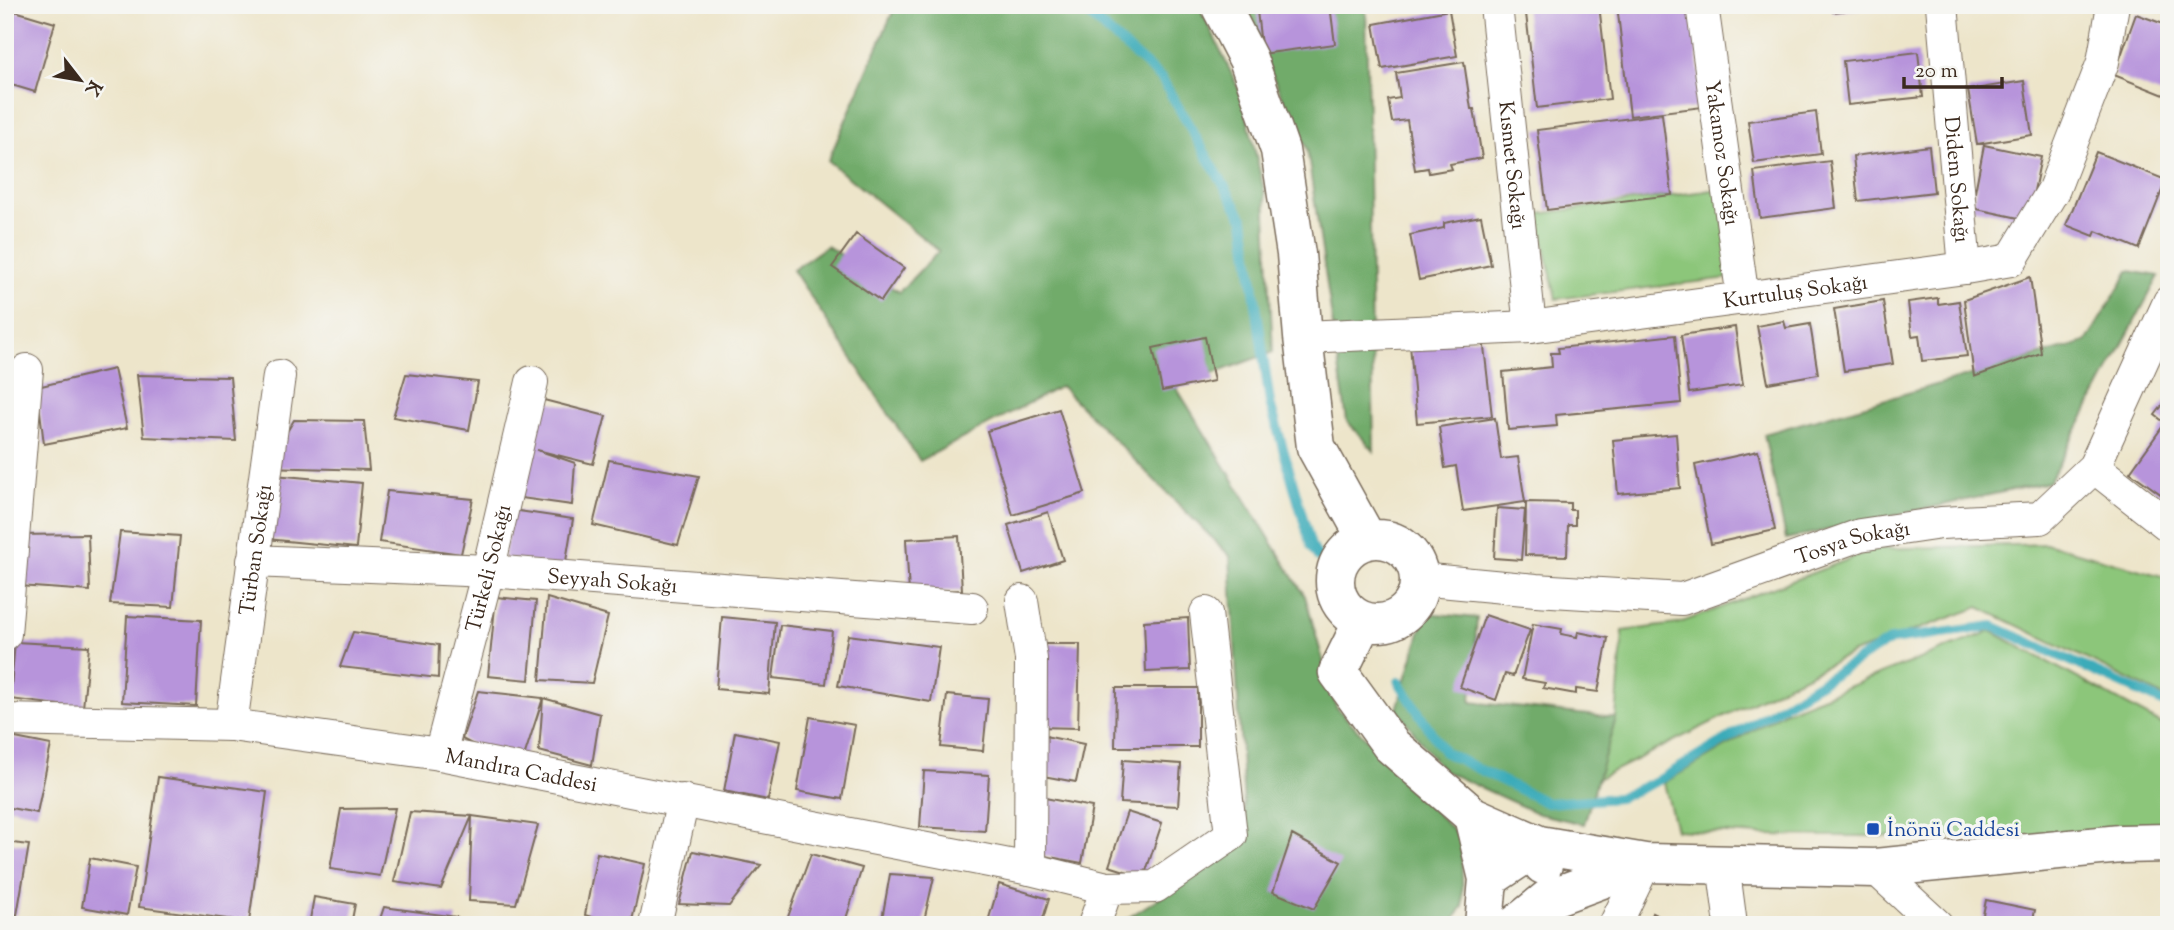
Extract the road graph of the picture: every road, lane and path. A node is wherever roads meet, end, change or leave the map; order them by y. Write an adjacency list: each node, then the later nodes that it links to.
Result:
1 (1220, 5): 10 (street)
2 (1496, 5): 9 (street, Kısmet Sokağı)
3 (1702, 5): 7 (street, Yakamoz Sokağı)
4 (1942, 5): 6 (street, Didem Sokağı)
5 (2113, 5): 6 (street, Kurtuluş Sokağı)
6 (1965, 268): 7 (street, Kurtuluş Sokağı)
7 (1743, 299): 9 (street, Kurtuluş Sokağı)
8 (2169, 302): 14 (street, Tosya Sokağı)
9 (1530, 327): 10 (street, Kurtuluş Sokağı)
10 (1303, 337): 16 (street)
11 (27, 370): 24 (street)
12 (279, 376): 17 (street, Türban Sokağı)
13 (532, 382): 18 (street, Türkeli Sokağı)
14 (2094, 467): 15 (street); 19 (street, Tosya Sokağı)
15 (2169, 526)
16 (1367, 539): 19 (street); 23 (street)
17 (253, 561): 18 (street, Seyyah Sokağı); 26 (street, Türban Sokağı)
18 (488, 571): 21 (street, Seyyah Sokağı); 27 (street, Türkeli Sokağı)
19 (1419, 579): 23 (street)
20 (1023, 601): 35 (street)
21 (972, 608)
22 (1206, 613): 37 (street, Mandıra Caddesi)
23 (1363, 621): 29 (street)
24 (5, 634)
25 (5, 720): 26 (street, Mandıra Caddesi)
26 (231, 724): 27 (street, Mandıra Caddesi)
27 (440, 754): 28 (street, Mandıra Caddesi)
28 (683, 800): 35 (street, Mandıra Caddesi); 39 (street)
29 (1473, 816): 31 (street); 36 (street)
30 (2169, 843): 34 (street)
31 (1539, 845): 32 (street); 36 (street); 38 (street)
32 (1645, 863): 33 (street); 38 (street); 43 (street)
33 (1723, 864): 34 (street); 44 (street)
34 (1875, 867): 45 (street)
35 (1030, 869): 37 (street, Mandıra Caddesi)
36 (1488, 879): 41 (street)
37 (1107, 888): 40 (street)
38 (1548, 899): 42 (street)
39 (655, 925)
40 (1094, 925)
41 (1484, 925)
42 (1516, 925)
43 (1615, 925)
44 (1731, 925)
45 (1937, 925)

